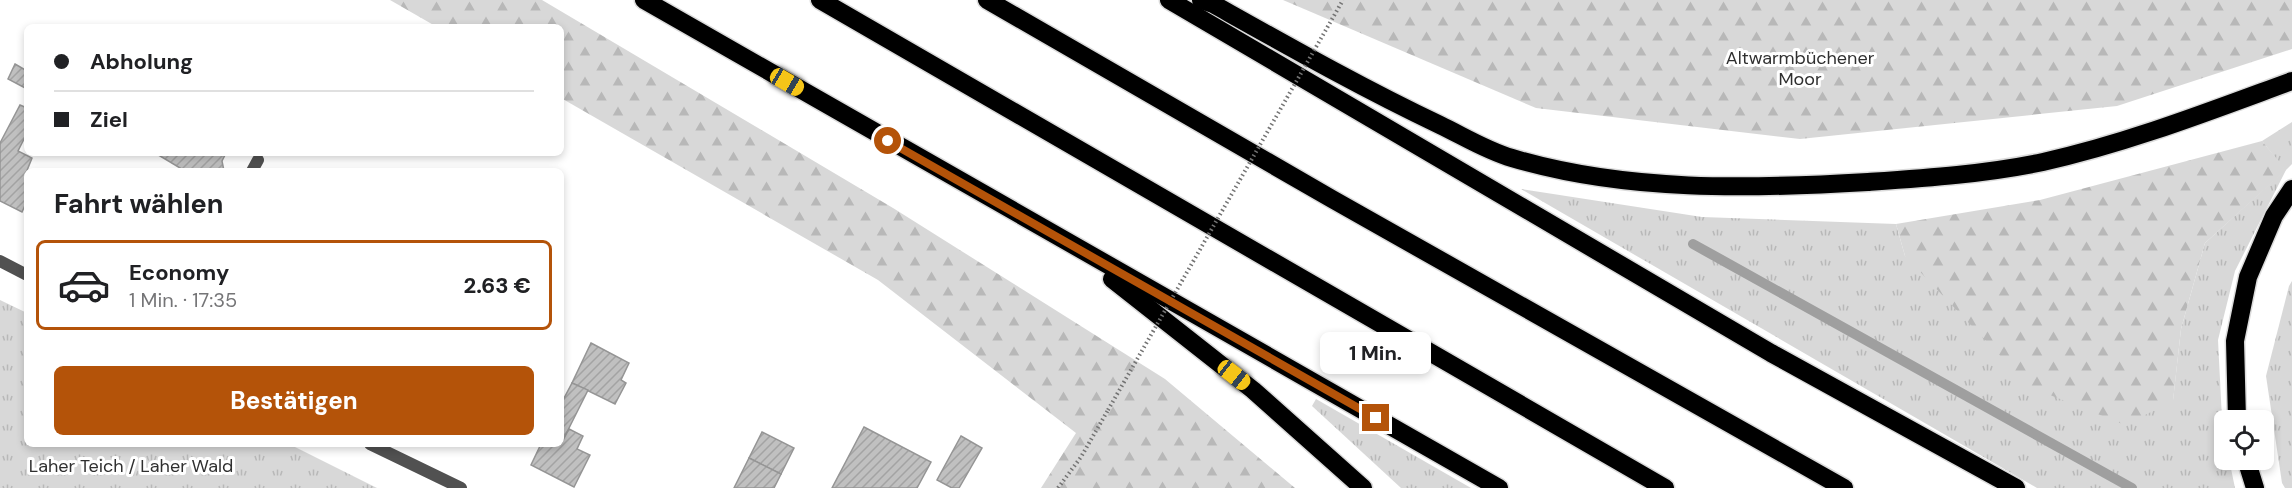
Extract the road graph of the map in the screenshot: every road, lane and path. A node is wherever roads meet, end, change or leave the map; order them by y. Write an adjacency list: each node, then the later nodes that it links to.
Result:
1 (644, 0): 9 (highway)
2 (820, 0): 20 (highway)
3 (987, 0): 15 (highway)
4 (1169, 0): 23 (highway)
5 (1202, 0): 7 (highway)
6 (1343, 0): 17 (path, bridge)
7 (2292, 81)
8 (2292, 189): 12 (highway)
9 (1066, 242): 18 (highway); 19 (highway)
10 (0, 261): 11 (street)
11 (24, 273)
12 (2237, 410)
13 (376, 447): 16 (street)
14 (2249, 470): 24 (highway)
15 (1813, 471): 21 (highway); 22 (highway)
16 (462, 488)
17 (1058, 488)
18 (1363, 488)
19 (1499, 488)
20 (1665, 488)
21 (1844, 488)
22 (1853, 488)
23 (2016, 488)
24 (2255, 488)

